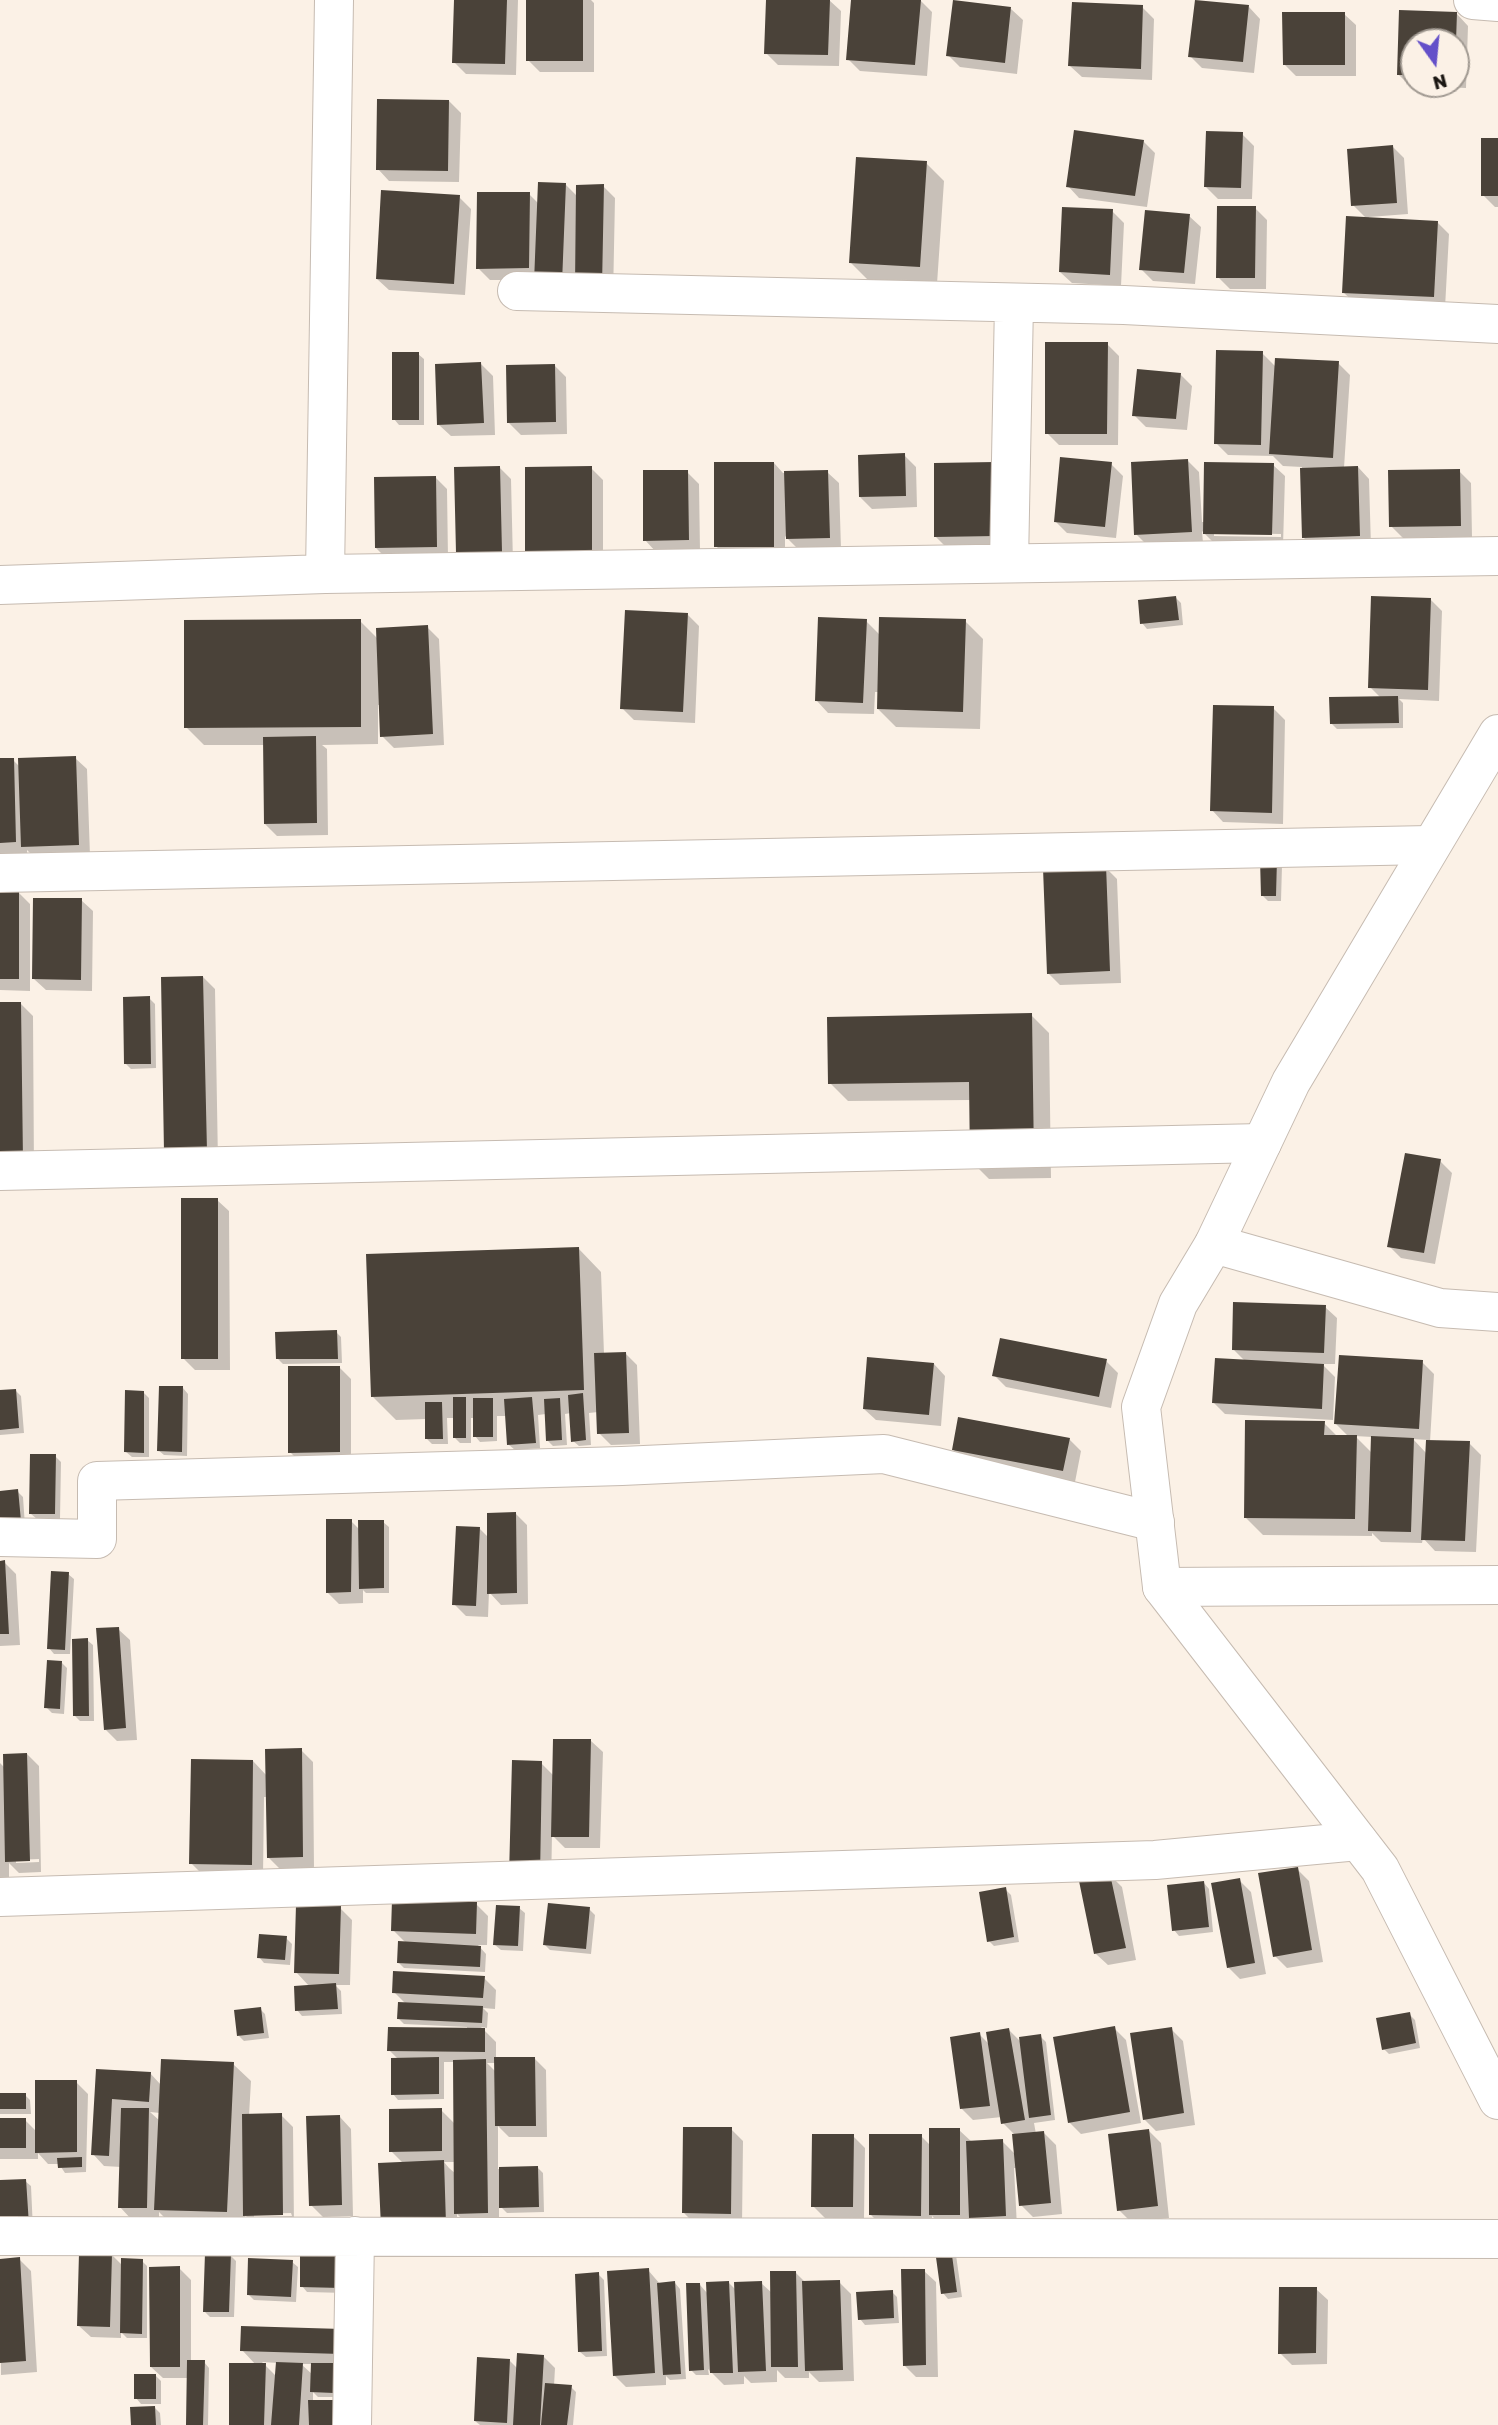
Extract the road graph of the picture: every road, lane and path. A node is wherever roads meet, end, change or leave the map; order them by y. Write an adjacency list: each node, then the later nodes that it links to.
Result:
1 (334, 0): 9 (street)
2 (1473, 0): 3 (street)
3 (1498, 2)
4 (517, 292): 5 (street)
5 (1014, 303): 6 (street); 8 (street)
6 (1498, 324)
7 (1498, 556): 8 (street)
8 (1009, 564): 9 (street)
9 (325, 574): 10 (street)
10 (0, 585)
11 (1498, 734): 12 (street)
12 (1430, 845): 13 (street); 14 (street)
13 (0, 873)
14 (1262, 1143): 15 (street); 16 (street)
15 (0, 1171)
16 (1214, 1244): 17 (street); 18 (street)
17 (1498, 1312)
18 (1155, 1522): 19 (street); 21 (street)
19 (0, 1537)
20 (1498, 1585): 21 (street)
21 (1162, 1587): 22 (street)
22 (1358, 1841): 23 (street); 24 (street)
23 (0, 1896)
24 (1498, 2100)
25 (0, 2236): 26 (street)
26 (355, 2236): 27 (street); 28 (street)
27 (1498, 2239)
28 (352, 2425)

